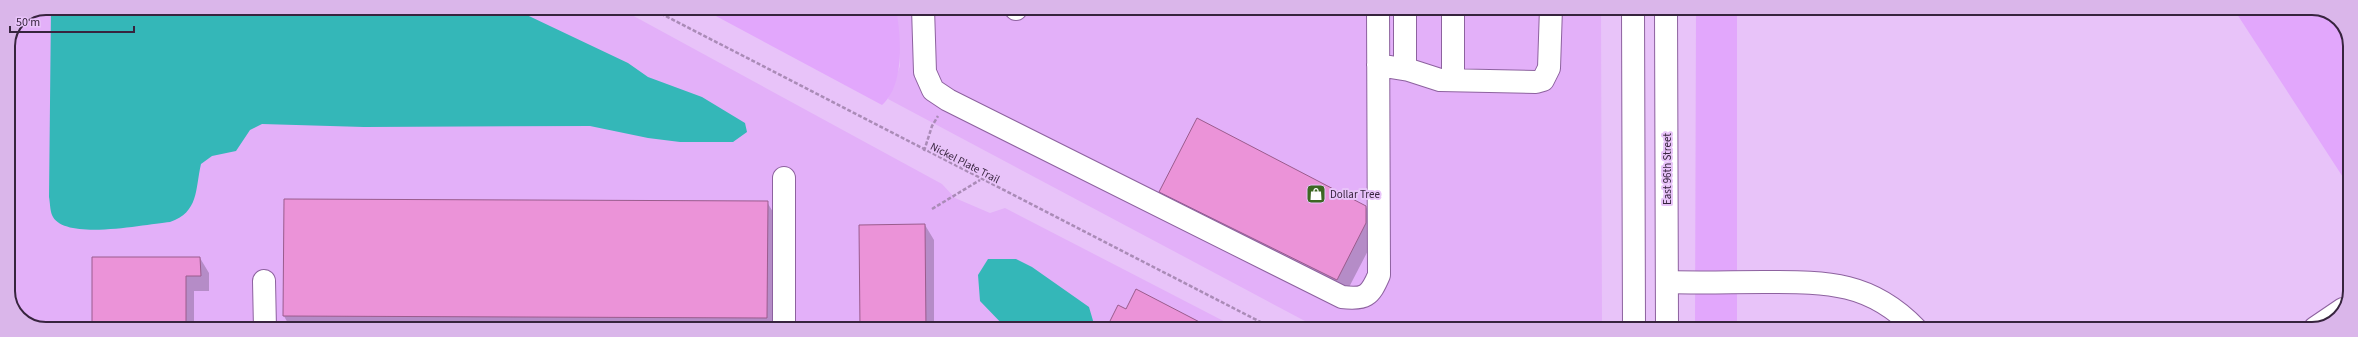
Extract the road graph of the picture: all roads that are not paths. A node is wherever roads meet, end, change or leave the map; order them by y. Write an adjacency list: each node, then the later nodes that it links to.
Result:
1 (923, 15): 8 (main road)
2 (1378, 15): 8 (main road)
3 (1405, 15): 9 (main road)
4 (1453, 15): 10 (main road)
5 (1551, 15): 10 (main road)
6 (1633, 15): 11 (main road)
7 (1666, 15): 14 (main road, East 96th Street)
8 (1378, 65): 9 (main road)
9 (1405, 69): 10 (main road)
10 (1453, 80)
11 (1633, 90): 14 (main road); 17 (main road)
12 (784, 178): 16 (main road)
13 (264, 281): 15 (main road)
14 (1667, 282): 18 (main road, East 96th Street); 19 (main road)
15 (265, 322)
16 (784, 322)
17 (1634, 322)
18 (1667, 322)
19 (1908, 322)

